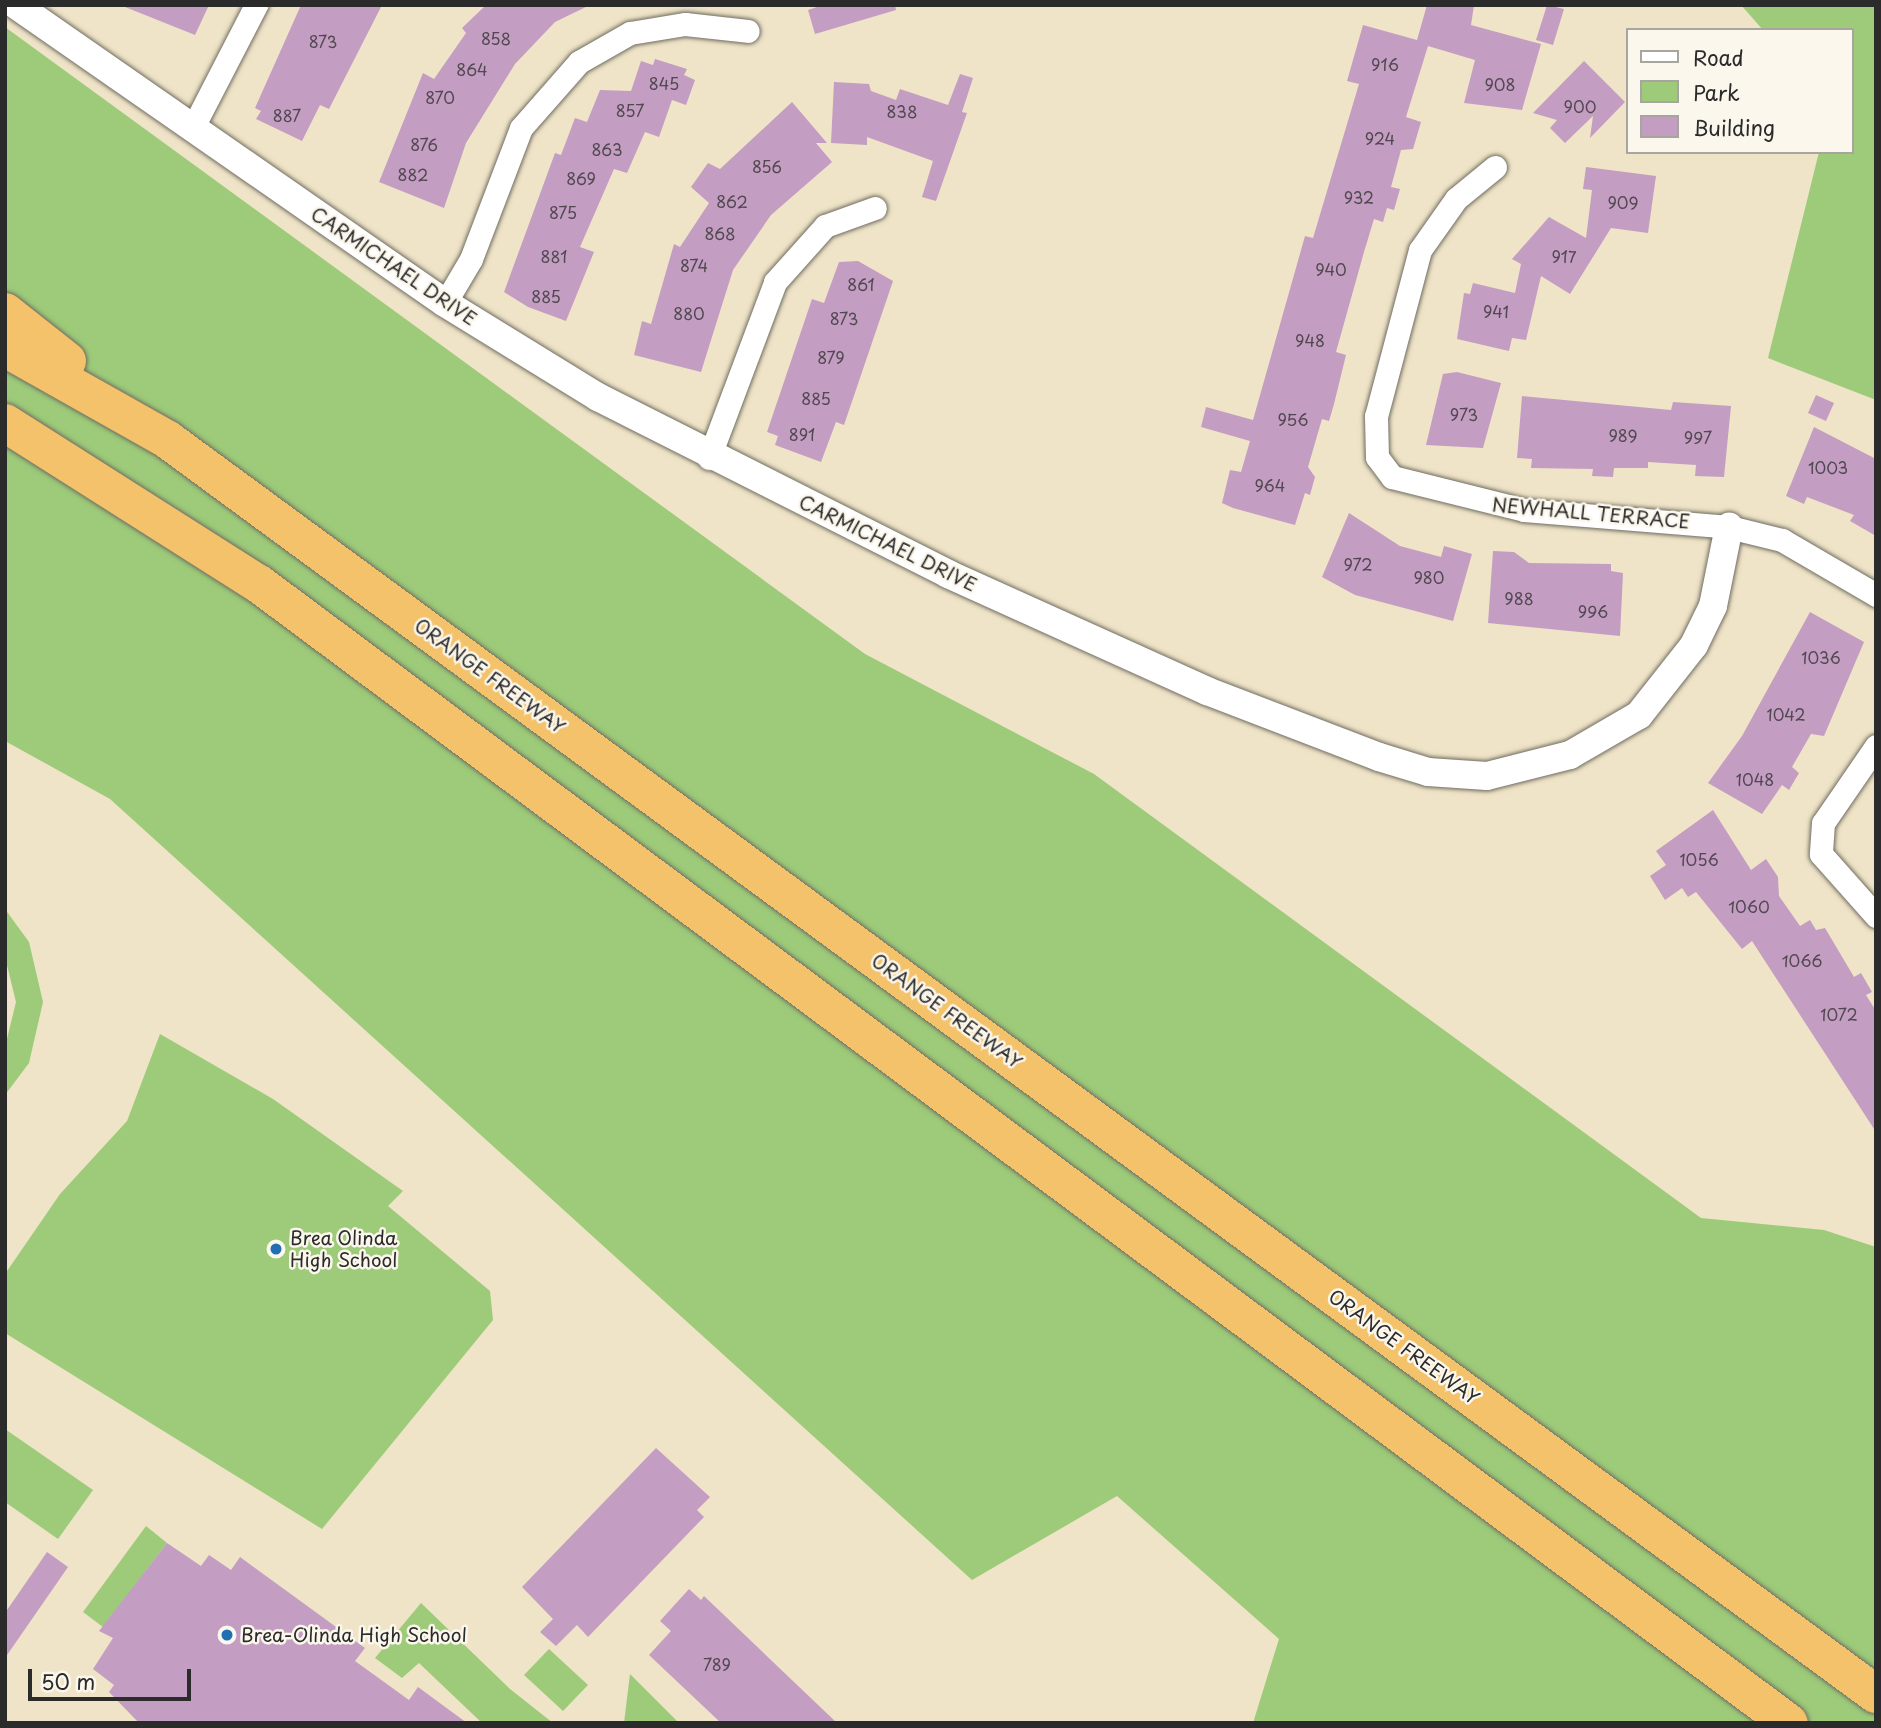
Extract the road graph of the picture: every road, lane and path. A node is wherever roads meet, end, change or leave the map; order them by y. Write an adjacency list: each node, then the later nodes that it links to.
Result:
1 (16, 5): 4 (street, CARMICHAEL DRIVE)
2 (256, 5): 4 (street)
3 (748, 31): 7 (street)
4 (192, 129): 7 (street, CARMICHAEL DRIVE)
5 (1495, 167): 14 (street, NEWHALL TERRACE)
6 (875, 208): 13 (street)
7 (445, 303): 13 (street, CARMICHAEL DRIVE)
8 (5, 312): 11 (highway)
9 (5, 348): 11 (highway, ORANGE FREEWAY)
10 (5, 423): 15 (highway)
11 (168, 440): 19 (highway, ORANGE FREEWAY)
12 (5, 453): 15 (highway)
13 (709, 458): 14 (street, CARMICHAEL DRIVE)
14 (1729, 527): 16 (street, NEWHALL TERRACE)
15 (259, 584): 20 (highway)
16 (1876, 595)
17 (1876, 746): 18 (street)
18 (1876, 916)
19 (1876, 1693)
20 (1789, 1723)

